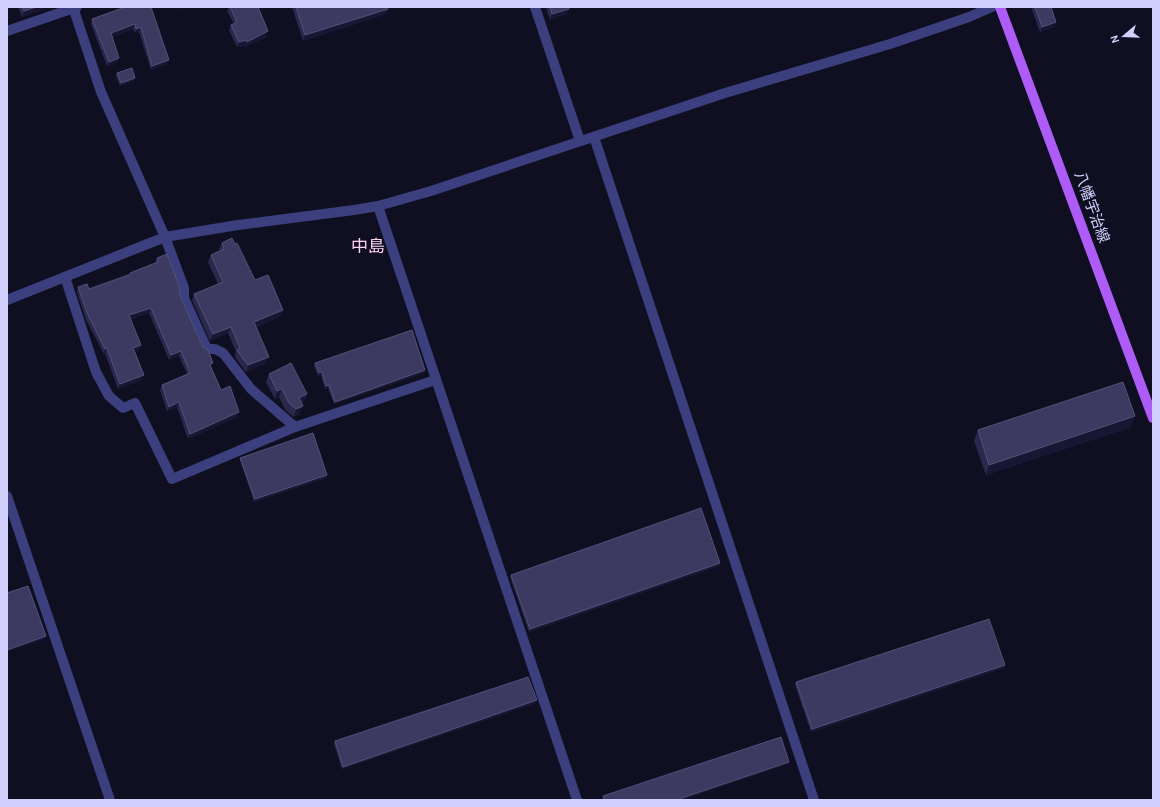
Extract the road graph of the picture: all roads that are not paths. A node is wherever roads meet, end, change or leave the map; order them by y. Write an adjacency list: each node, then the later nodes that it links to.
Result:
1 (74, 7): 5 (street); 9 (street)
2 (535, 7): 7 (street)
3 (992, 7): 6 (street)
4 (1000, 7): 13 (main road, 八幡宇治線)
5 (7, 31)
6 (594, 137): 7 (street); 18 (street)
7 (580, 141): 8 (street)
8 (378, 206): 9 (street); 12 (street)
9 (165, 237): 10 (street); 14 (street)
10 (65, 277): 11 (street); 14 (street)
11 (7, 300)
12 (435, 380): 14 (street); 17 (street)
13 (1153, 418)
14 (295, 427)
15 (7, 496): 16 (street)
16 (110, 800)
17 (577, 800)
18 (814, 800)

